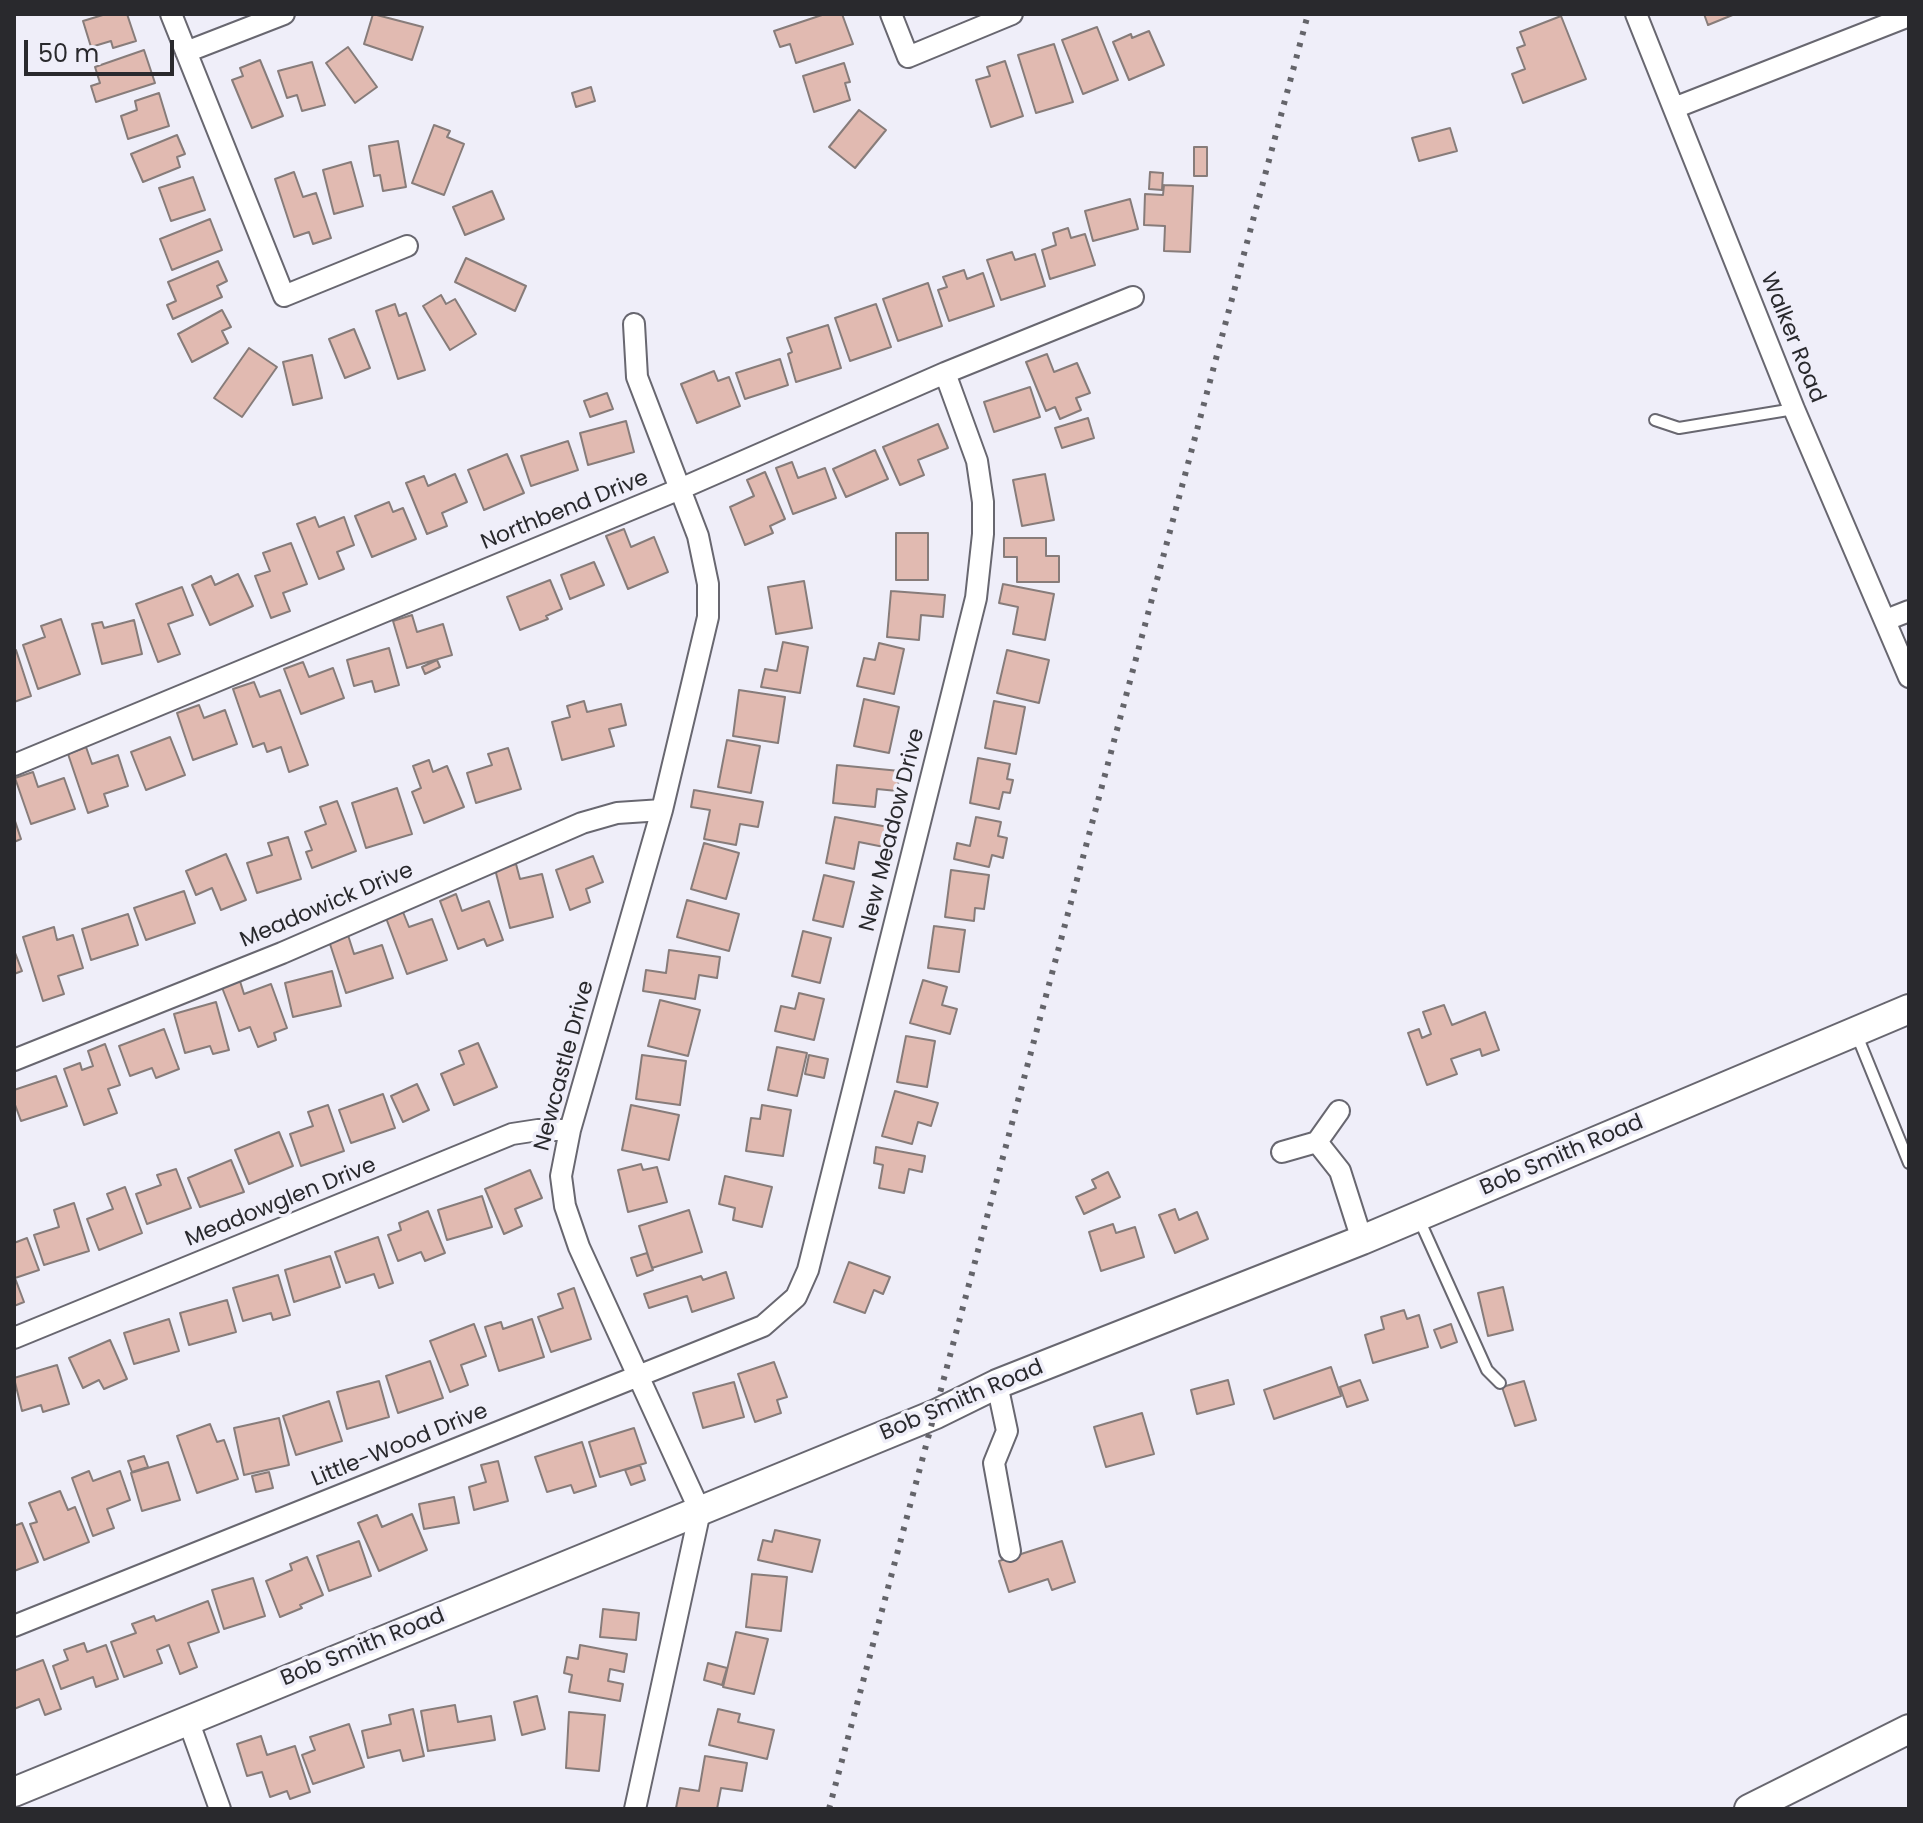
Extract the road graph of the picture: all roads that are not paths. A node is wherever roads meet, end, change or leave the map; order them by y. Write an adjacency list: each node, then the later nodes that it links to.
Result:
1 (171, 14): 7 (street)
2 (284, 14): 7 (street)
3 (891, 14): 4 (street)
4 (1012, 14)
5 (1636, 14): 8 (street, Walker Road)
6 (1909, 16): 8 (street)
7 (186, 52): 9 (street)
8 (1674, 108): 13 (street, Walker Road)
9 (407, 246)
10 (1133, 297): 12 (street, Northbend Drive)
11 (634, 324): 15 (street, Newcastle Drive)
12 (945, 373): 15 (street, Northbend Drive); 31 (street, New Meadow Drive)
13 (1794, 409): 14 (lane); 17 (street, Walker Road)
14 (1655, 420)
15 (680, 489): 19 (street, Northbend Drive); 20 (street, Newcastle Drive)
16 (1909, 611): 17 (street)
17 (1886, 620): 18 (street, Walker Road)
18 (1909, 677)
19 (14, 765)
20 (662, 810): 23 (street, Meadowick Drive); 25 (street, Newcastle Drive)
21 (1909, 1009): 22 (street, Bob Smith Road)
22 (1856, 1032): 28 (lane); 29 (street, Bob Smith Road)
23 (14, 1060)
24 (1339, 1111): 26 (street)
25 (570, 1130): 32 (street, Meadowglen Drive); 33 (street, Newcastle Drive)
26 (1317, 1142): 27 (street); 30 (street)
27 (1282, 1152)
28 (1909, 1163)
29 (1417, 1217): 30 (street, Bob Smith Road); 34 (lane)
30 (1362, 1240): 35 (street, Bob Smith Road)
31 (796, 1297): 33 (street, Little-Wood Drive)
32 (14, 1338)
33 (637, 1377): 36 (street, Newcastle Drive); 38 (street, Little-Wood Drive)
34 (1500, 1383)
35 (997, 1384): 36 (street, Bob Smith Road); 37 (street)
36 (700, 1511): 39 (street, Bob Smith Road); 43 (street)
37 (1010, 1551)
38 (14, 1626)
39 (188, 1720): 41 (street, Bob Smith Road); 42 (street)
40 (1909, 1729): 44 (street)
41 (14, 1792)
42 (220, 1809)
43 (635, 1809)
44 (1749, 1809)

